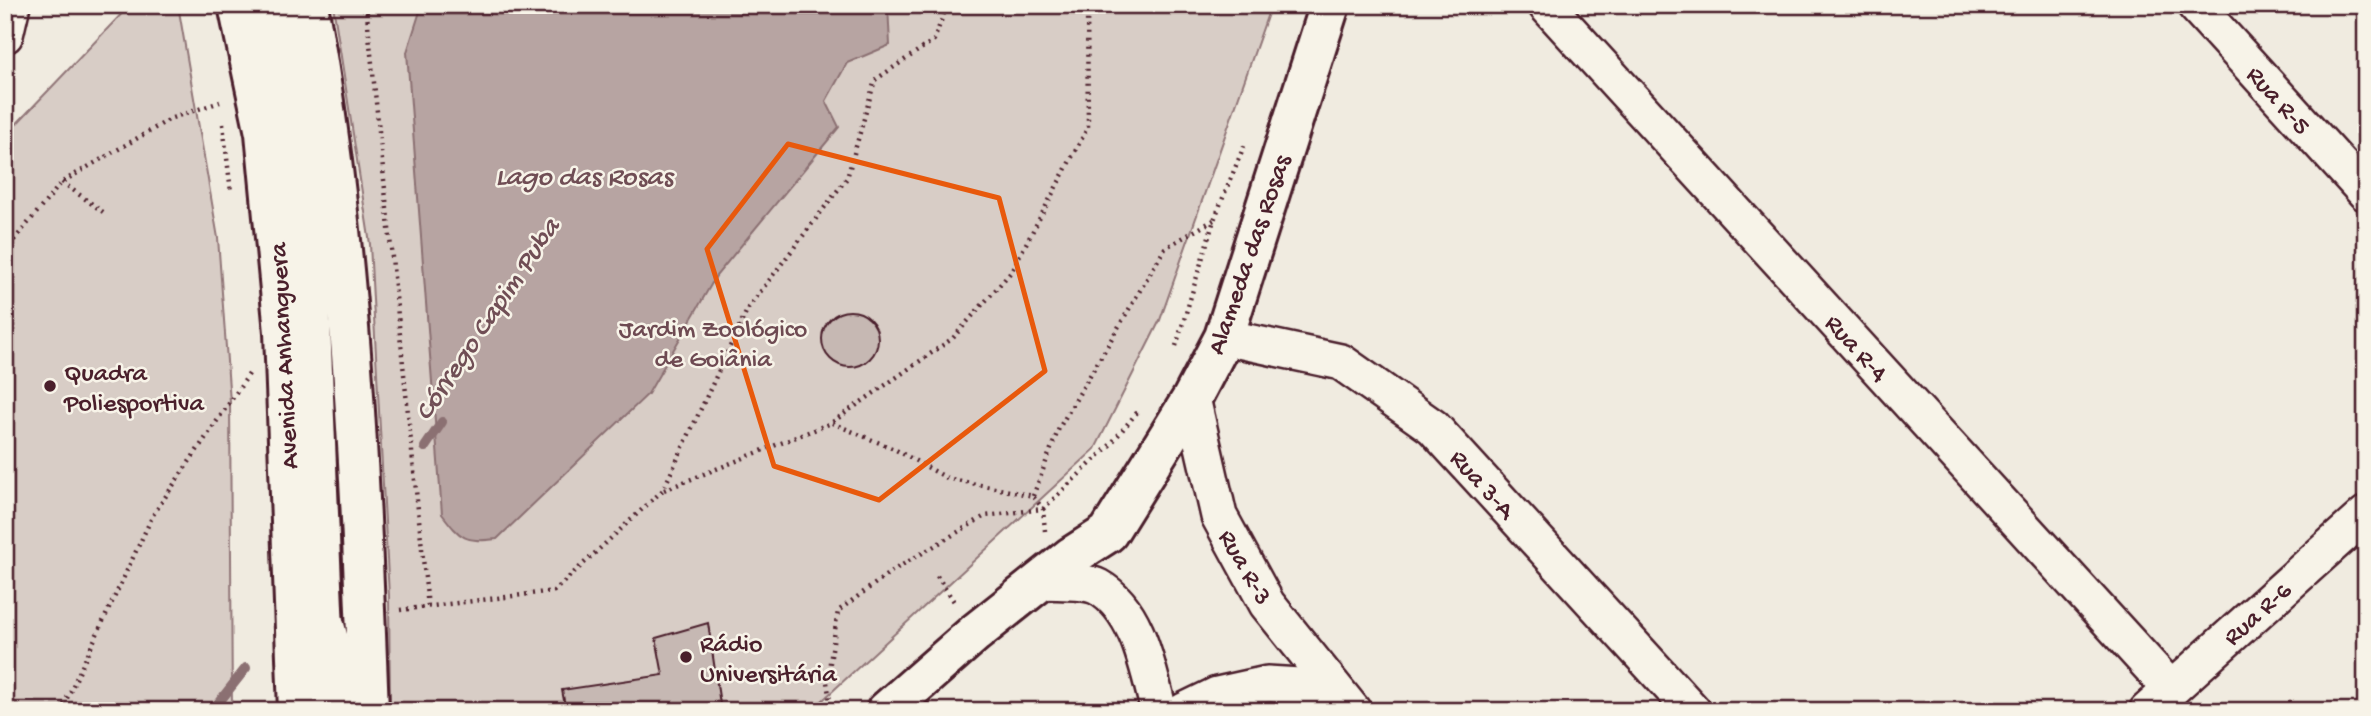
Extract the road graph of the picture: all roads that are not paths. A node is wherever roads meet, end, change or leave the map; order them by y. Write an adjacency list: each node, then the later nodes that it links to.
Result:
1 (12, 5): 8 (street)
2 (238, 5): 17 (main road, Avenida Anhanguera)
3 (275, 5): 14 (street)
4 (308, 5): 20 (main road)
5 (1330, 5): 10 (main road, Alameda das Rosas)
6 (1546, 5): 16 (street, Rua R-4)
7 (2195, 5): 9 (street, Rua R-5)
8 (5, 35)
9 (2366, 192)
10 (1224, 337): 11 (main road, Alameda das Rosas); 24 (street, Rua 3-A)
11 (1192, 398): 13 (main road, Alameda das Rosas); 15 (street, Rua R-3)
12 (2366, 514): 16 (street, Rua R-6)
13 (1044, 581): 21 (main road, Alameda das Rosas); 22 (street)
14 (326, 620): 18 (street); 19 (street)
15 (1343, 699): 23 (street)
16 (2159, 700)
17 (298, 711)
18 (318, 711)
19 (350, 711)
20 (369, 711)
21 (886, 711)
22 (1159, 711)
23 (1184, 711)
24 (1693, 711)

